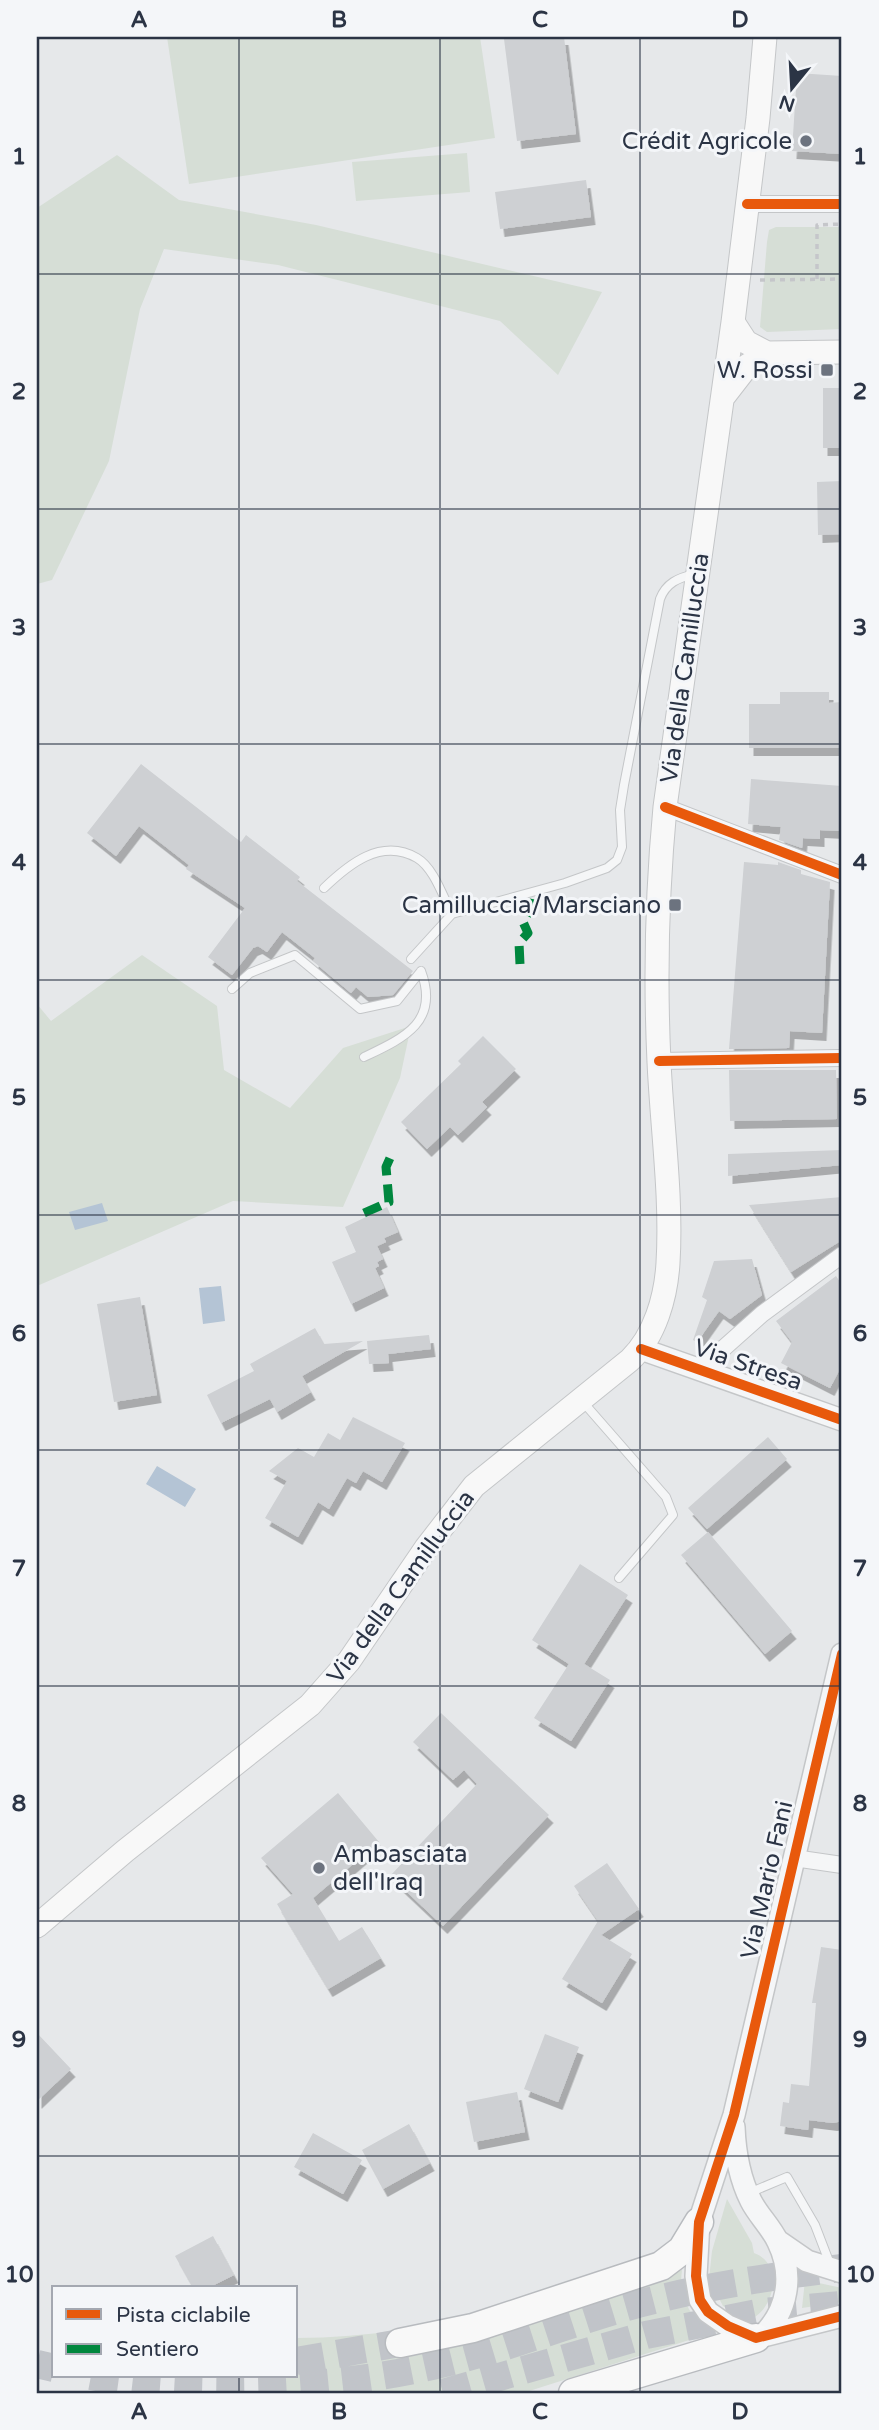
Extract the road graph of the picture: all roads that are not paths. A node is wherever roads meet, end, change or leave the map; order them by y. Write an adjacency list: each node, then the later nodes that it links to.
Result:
1 (765, 37): 2 (main road, Via della Camilluccia)
2 (747, 204): 3 (street); 4 (main road, Via della Camilluccia)
3 (842, 204)
4 (733, 322): 6 (main road); 7 (main road, Via della Camilluccia)
5 (842, 352): 6 (main road)
6 (773, 354): 7 (main road, Via della Camilluccia)
7 (722, 400): 8 (main road, Via della Camilluccia)
8 (698, 573): 9 (main road, Via della Camilluccia); 12 (lane)
9 (665, 807): 10 (street); 17 (main road, Via della Camilluccia)
10 (842, 876)
11 (324, 888): 12 (lane)
12 (452, 914): 13 (lane)
13 (411, 959)
14 (233, 989): 15 (lane)
15 (364, 1057)
16 (842, 1058): 17 (street)
17 (659, 1061): 19 (main road, Via della Camilluccia)
18 (842, 1255): 20 (street)
19 (641, 1349): 20 (street, Via Stresa); 21 (main road, Via della Camilluccia)
20 (698, 1371): 22 (street, Via Stresa)
21 (581, 1400): 23 (lane); 27 (main road, Via della Camilluccia)
22 (842, 1420)
23 (619, 1578)
24 (842, 1654): 25 (street, Via Mario Fani)
25 (794, 1858): 26 (street); 28 (street, Via Mario Fani)
26 (842, 1865)
27 (37, 1926)
28 (734, 2115): 29 (street); 30 (street)
29 (710, 2188): 30 (street); 31 (street)
30 (748, 2193): 32 (street); 33 (lane)
31 (699, 2222): 35 (street); 36 (highway)
32 (778, 2241): 33 (street); 35 (street)
33 (837, 2271)
34 (842, 2316): 35 (street)
35 (759, 2337): 37 (highway)
36 (400, 2343)
37 (573, 2393)

